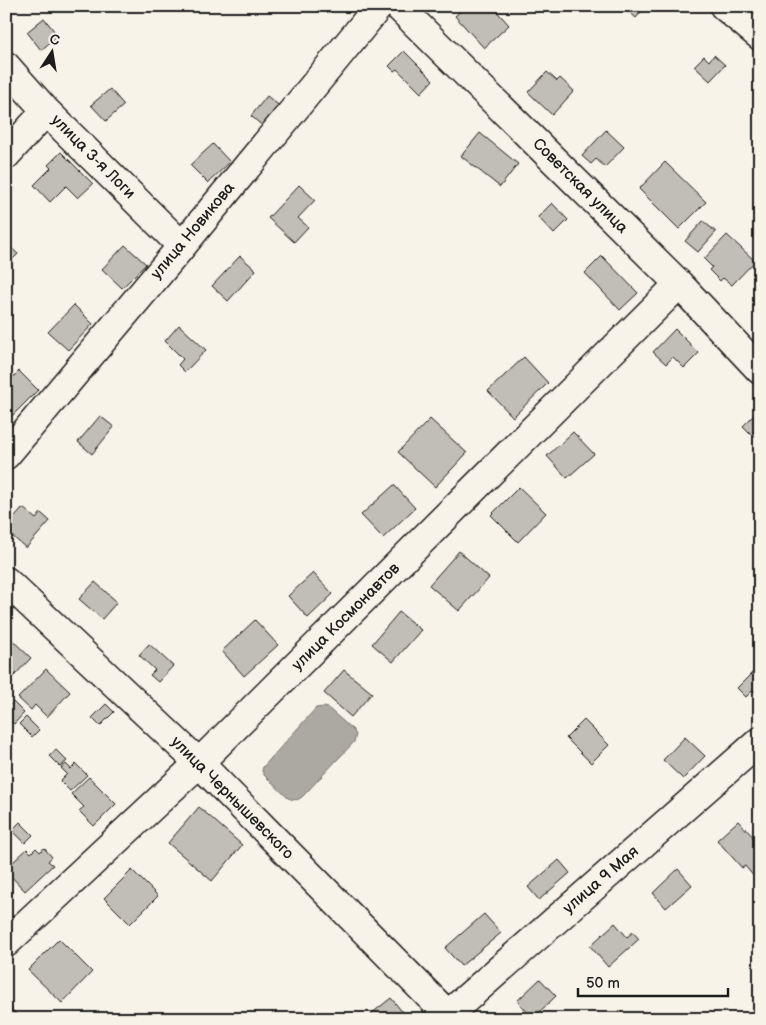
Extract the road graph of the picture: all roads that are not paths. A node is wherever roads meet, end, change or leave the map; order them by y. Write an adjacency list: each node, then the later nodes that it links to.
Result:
1 (379, 6): 8 (street, улица Новикова)
2 (398, 6): 9 (street, Советская улица)
3 (724, 6): 4 (street)
4 (760, 36)
5 (6, 66): 6 (street, улица 3-я Логи)
6 (46, 111): 7 (street); 8 (street, улица 3-я Логи)
7 (6, 155)
8 (182, 246): 11 (street, улица Новикова)
9 (679, 284): 10 (street, Советская улица); 14 (street, улица Космонавтов)
10 (760, 370)
11 (6, 455)
12 (6, 581): 14 (street, улица Чернышевского)
13 (760, 741): 16 (street, улица 9 Мая)
14 (200, 763): 15 (street, улица Космонавтов); 16 (street, улица Чернышевского)
15 (6, 943)
16 (448, 1017)

